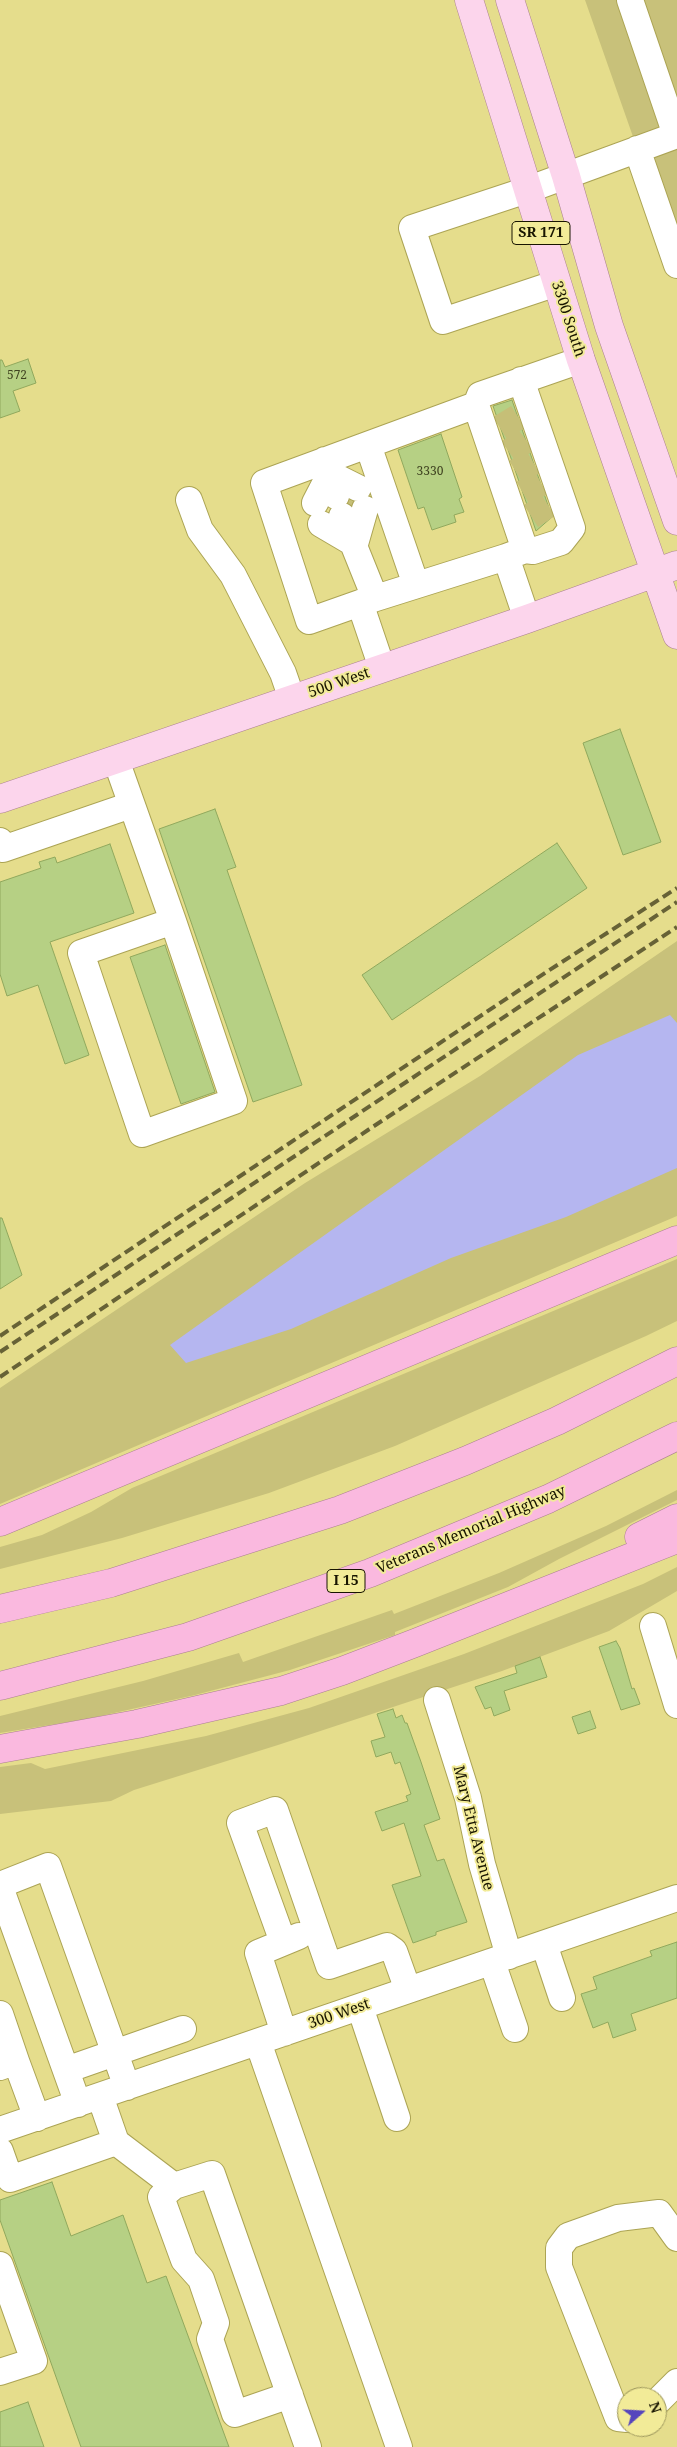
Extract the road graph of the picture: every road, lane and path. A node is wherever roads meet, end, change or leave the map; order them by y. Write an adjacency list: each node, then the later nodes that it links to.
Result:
1 (469, 0): 7 (main road, 3300 South / SR 171)
2 (510, 0): 6 (main road, SR 171)
3 (630, 0): 4 (street)
4 (677, 135): 5 (street)
5 (638, 149): 6 (street); 8 (street)
6 (566, 176): 7 (street); 17 (main road, SR 171)
7 (527, 190): 9 (main road, 3300 South / SR 171); 9 (street)
8 (677, 265)
9 (557, 283): 10 (main road, 3300 South / SR 171)
10 (581, 360): 11 (street); 20 (main road, 3300 South / SR 171)
11 (521, 380): 12 (street); 14 (street)
12 (476, 405): 13 (street); 14 (street)
13 (368, 445): 16 (street); 21 (street)
14 (524, 467): 19 (street); 19 (street)
15 (189, 500): 26 (street)
16 (337, 500): 18 (street); 18 (street); 22 (street)
17 (677, 521)
18 (355, 544): 22 (street)
19 (516, 553): 21 (street); 23 (street)
20 (666, 569): 23 (main road, 500 West); 24 (main road, 3300 South / SR 171)
21 (416, 585): 22 (street)
22 (368, 601): 25 (street)
23 (527, 619): 25 (main road, 500 West)
24 (677, 635)
25 (382, 668): 26 (main road, 500 West)
26 (292, 699): 27 (main road, 500 West)
27 (116, 760): 28 (main road, 500 West); 29 (street)
28 (0, 799)
29 (131, 805): 30 (street); 31 (street)
30 (0, 841)
31 (173, 921): 31 (street)
32 (677, 1240): 36 (highway)
33 (677, 1361): 39 (highway)
34 (677, 1436): 41 (highway, Veterans Memorial Highway / I 15)
35 (677, 1518): 38 (highway)
36 (0, 1522)
37 (677, 1539): 38 (highway)
38 (537, 1594): 44 (highway)
39 (0, 1609)
40 (653, 1626): 43 (street)
41 (0, 1686)
42 (437, 1700): 50 (street, Mary Etta Avenue)
43 (677, 1705)
44 (0, 1749)
45 (0, 1886): 59 (street); 61 (street)
46 (677, 1898): 49 (street, 300 West)
47 (317, 1930): 48 (street); 48 (street); 51 (street)
48 (283, 1942): 57 (street)
49 (544, 1944): 50 (street, 300 West); 52 (street)
50 (500, 1959): 51 (street, 300 West); 56 (street, Mary Etta Avenue)
51 (408, 1990): 53 (street, 300 West)
52 (562, 1998)
53 (360, 2007): 57 (street, 300 West); 65 (street)
54 (0, 2014): 60 (street)
55 (183, 2028): 59 (street)
56 (515, 2029)
57 (284, 2033): 58 (street, 300 West)
58 (258, 2042): 62 (street, 300 West); 78 (street)
59 (115, 2052): 61 (street); 62 (street)
60 (8, 2064): 64 (street)
61 (66, 2070): 63 (street)
62 (127, 2087): 63 (street, 300 West)
63 (89, 2100): 64 (street, 300 West); 67 (street)
64 (36, 2118): 66 (street, 300 West)
65 (397, 2118)
66 (0, 2130)
67 (116, 2142): 68 (street); 69 (street)
68 (0, 2151)
69 (174, 2186): 75 (street); 75 (street)
70 (677, 2238): 76 (street)
71 (0, 2266): 72 (street)
72 (0, 2372)
73 (677, 2382): 74 (street)
74 (667, 2392)
75 (290, 2395): 77 (street)
76 (617, 2415)
77 (308, 2447)
78 (399, 2447)

